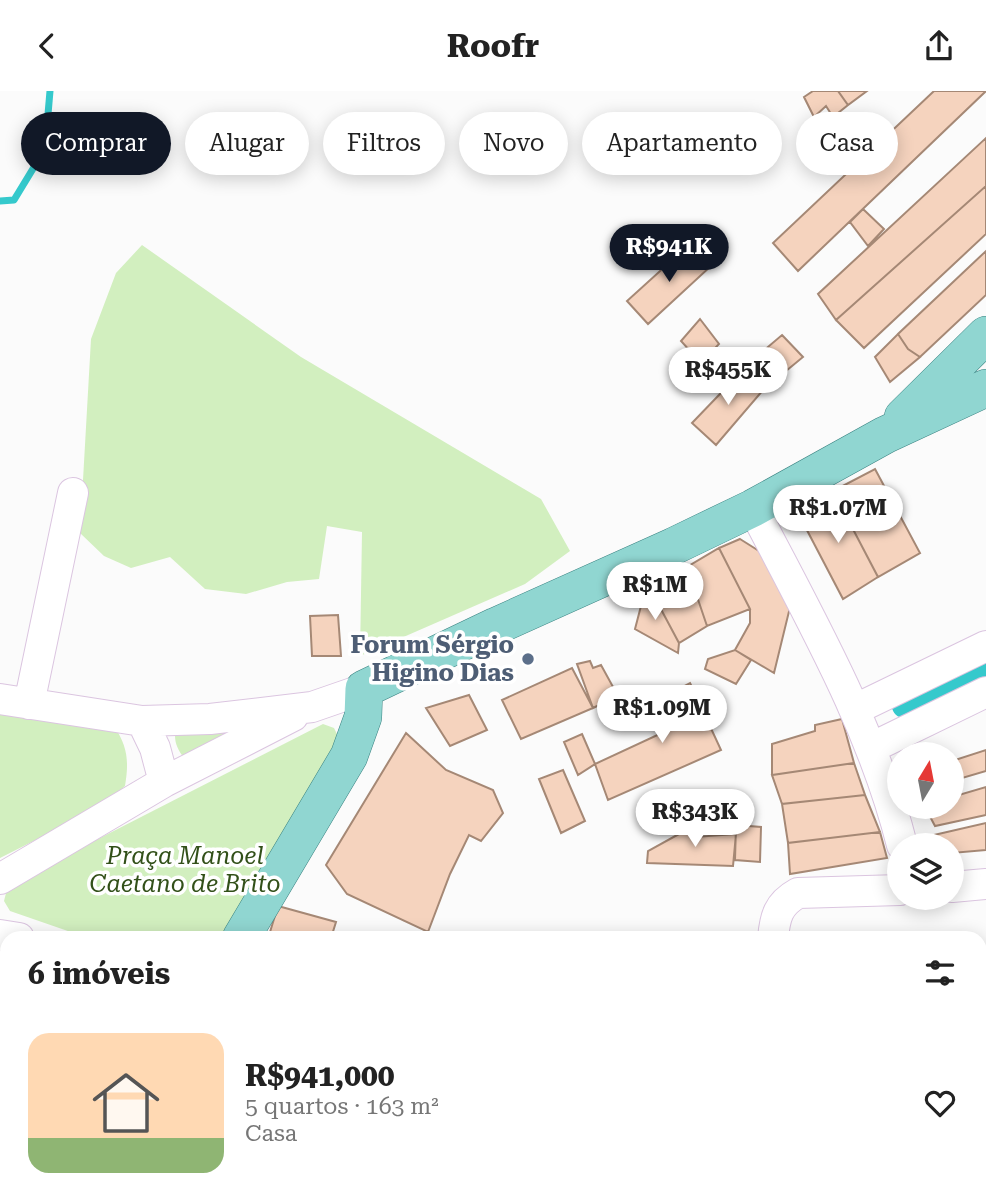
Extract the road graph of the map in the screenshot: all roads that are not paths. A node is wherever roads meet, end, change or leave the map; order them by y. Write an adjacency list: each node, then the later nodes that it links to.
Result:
1 (986, 335): 3 (main road)
2 (986, 388): 3 (main road)
3 (885, 435): 5 (main road)
4 (73, 493): 10 (street)
5 (753, 508): 7 (main road); 12 (street)
6 (986, 646): 12 (street)
7 (364, 689): 11 (street); 21 (main road)
8 (986, 692): 14 (street)
9 (0, 699): 10 (street)
10 (29, 705): 13 (street)
11 (312, 707): 13 (street); 15 (street)
12 (856, 709): 14 (street)
13 (142, 721): 15 (street)
14 (871, 748): 16 (street)
15 (164, 782): 17 (street)
16 (898, 833)
17 (0, 879)
18 (986, 884): 19 (street)
19 (964, 886)
20 (887, 890): 22 (street)
21 (245, 931)
22 (774, 931)

